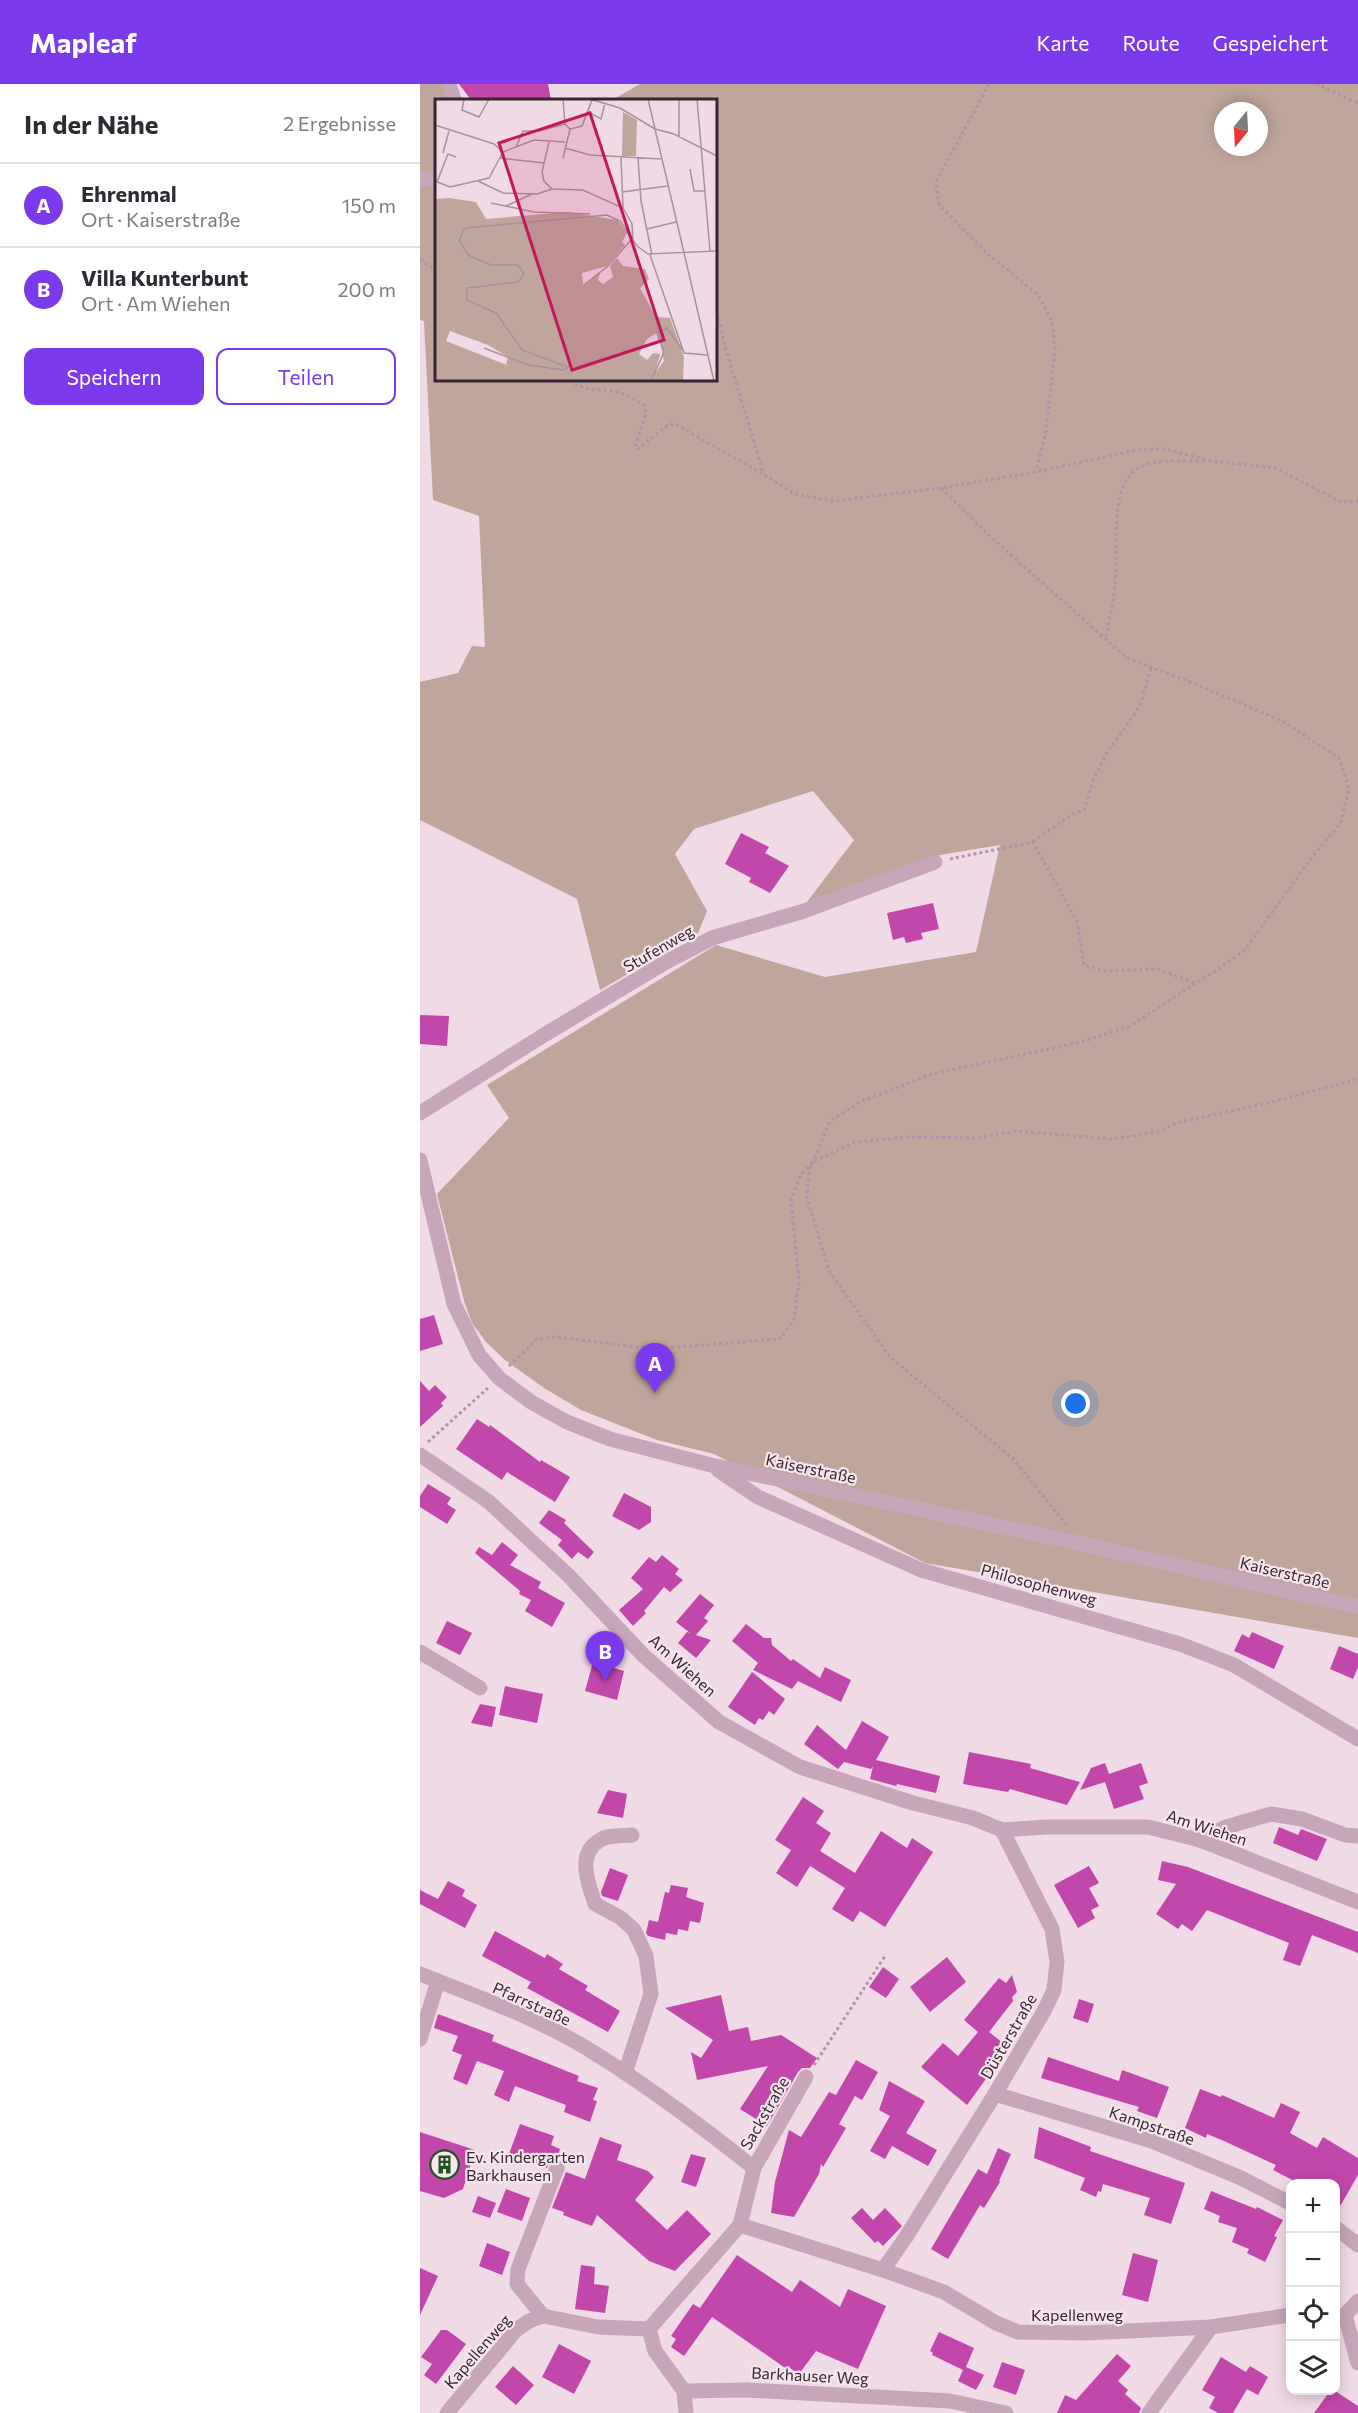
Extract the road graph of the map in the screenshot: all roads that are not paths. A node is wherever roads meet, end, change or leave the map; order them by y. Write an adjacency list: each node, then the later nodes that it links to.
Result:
1 (449, 84): 2 (street)
2 (454, 99)
3 (435, 177): 4 (street)
4 (420, 180)
5 (935, 862): 6 (street, Stufenweg)
6 (420, 1113)
7 (420, 1160): 9 (street, Kaiserstraße)
8 (420, 1455): 14 (street, Am Wiehen)
9 (711, 1465): 10 (street, Kaiserstraße); 13 (street, Philosophenweg)
10 (1358, 1607)
11 (420, 1652): 12 (street)
12 (480, 1688)
13 (1358, 1739)
14 (1002, 1830): 17 (street, Am Wiehen); 24 (street, Düsterstraße)
15 (632, 1835): 22 (street)
16 (1358, 1836): 17 (street)
17 (1200, 1840): 18 (street, Am Wiehen)
18 (1358, 1902)
19 (420, 1974): 20 (street, Pfarrstraße)
20 (438, 1981): 21 (street); 22 (street, Pfarrstraße)
21 (420, 2039)
22 (625, 2073): 26 (street, Pfarrstraße)
23 (806, 2077): 26 (street, Sackstraße)
24 (995, 2094): 27 (street, Kampstraße); 31 (street, Düsterstraße)
25 (557, 2168): 34 (street)
26 (754, 2168): 28 (street)
27 (1286, 2202)
28 (740, 2225): 31 (street, Kapellenweg); 37 (street)
29 (1340, 2232): 30 (street)
30 (1358, 2245)
31 (883, 2270): 36 (street, Kapellenweg)
32 (1358, 2301): 33 (street)
33 (1340, 2315): 38 (street)
34 (543, 2316): 37 (street); 40 (street, Kapellenweg)
35 (1286, 2316): 36 (street, Kapellenweg)
36 (1211, 2327): 43 (street)
37 (649, 2329): 39 (street)
38 (1358, 2363)
39 (684, 2391): 41 (street); 42 (street, Barkhauser Weg)
40 (447, 2413)
41 (686, 2413)
42 (1006, 2413)
43 (1149, 2413)

